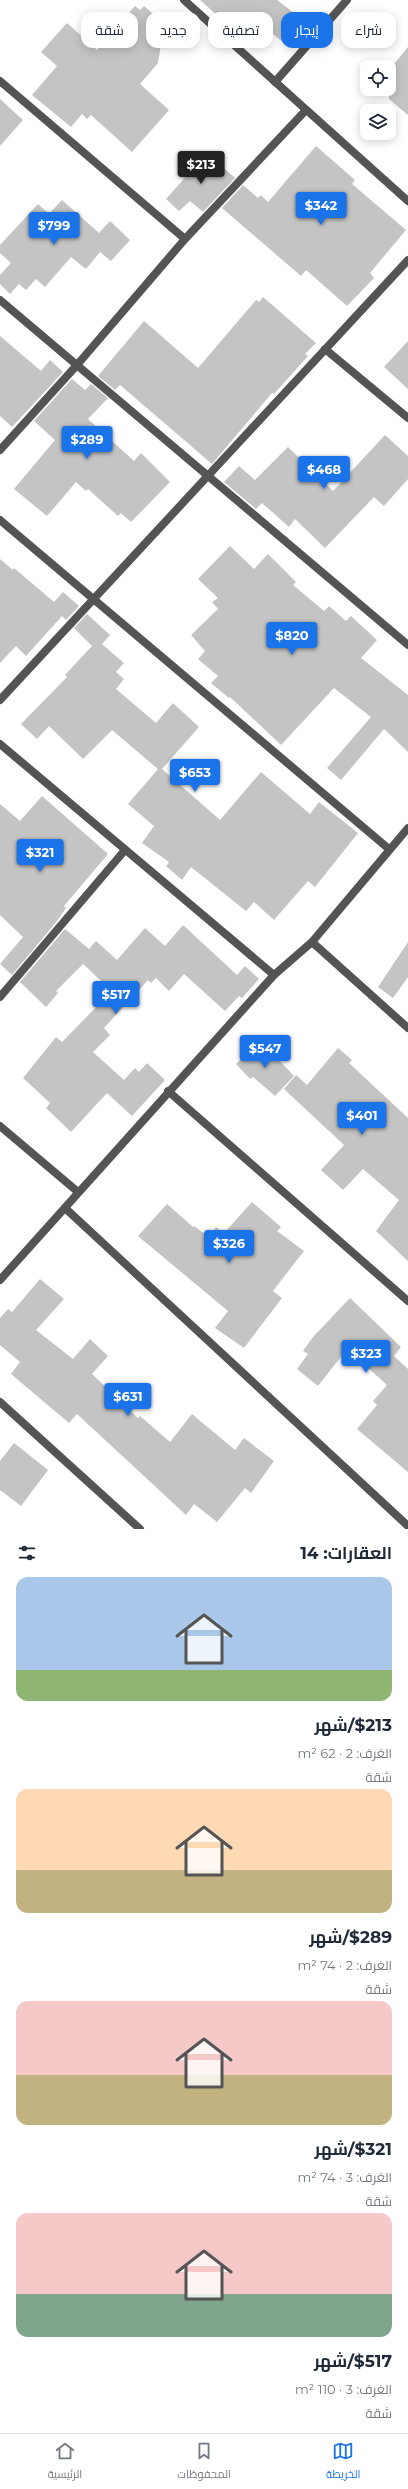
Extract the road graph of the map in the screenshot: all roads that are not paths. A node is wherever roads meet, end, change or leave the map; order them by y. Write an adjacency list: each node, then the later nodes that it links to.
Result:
1 (184, 0): 4 (street)
2 (347, 0): 4 (street)
3 (0, 81): 7 (street)
4 (275, 82): 5 (street)
5 (306, 110): 6 (street); 7 (street)
6 (408, 200)
7 (185, 239): 11 (street)
8 (408, 260): 10 (street)
9 (0, 300): 11 (street)
10 (325, 349): 12 (street); 14 (street)
11 (77, 365): 13 (street); 14 (street)
12 (408, 418)
13 (0, 450)
14 (206, 476): 16 (street); 17 (street)
15 (0, 520): 16 (street)
16 (93, 598): 18 (street); 21 (street)
17 (408, 645)
18 (0, 700)
19 (0, 744): 22 (street)
20 (408, 828): 21 (street)
21 (389, 849): 23 (street)
22 (125, 850): 24 (street); 25 (street)
23 (312, 942): 24 (street); 26 (street)
24 (274, 975): 27 (street)
25 (0, 997)
26 (408, 1028)
27 (168, 1091): 29 (street); 32 (street)
28 (0, 1126): 29 (street)
29 (78, 1192): 30 (street)
30 (65, 1208): 31 (street); 34 (street)
31 (0, 1280)
32 (408, 1301)
33 (0, 1402): 35 (street)
34 (408, 1526)
35 (140, 1529)

